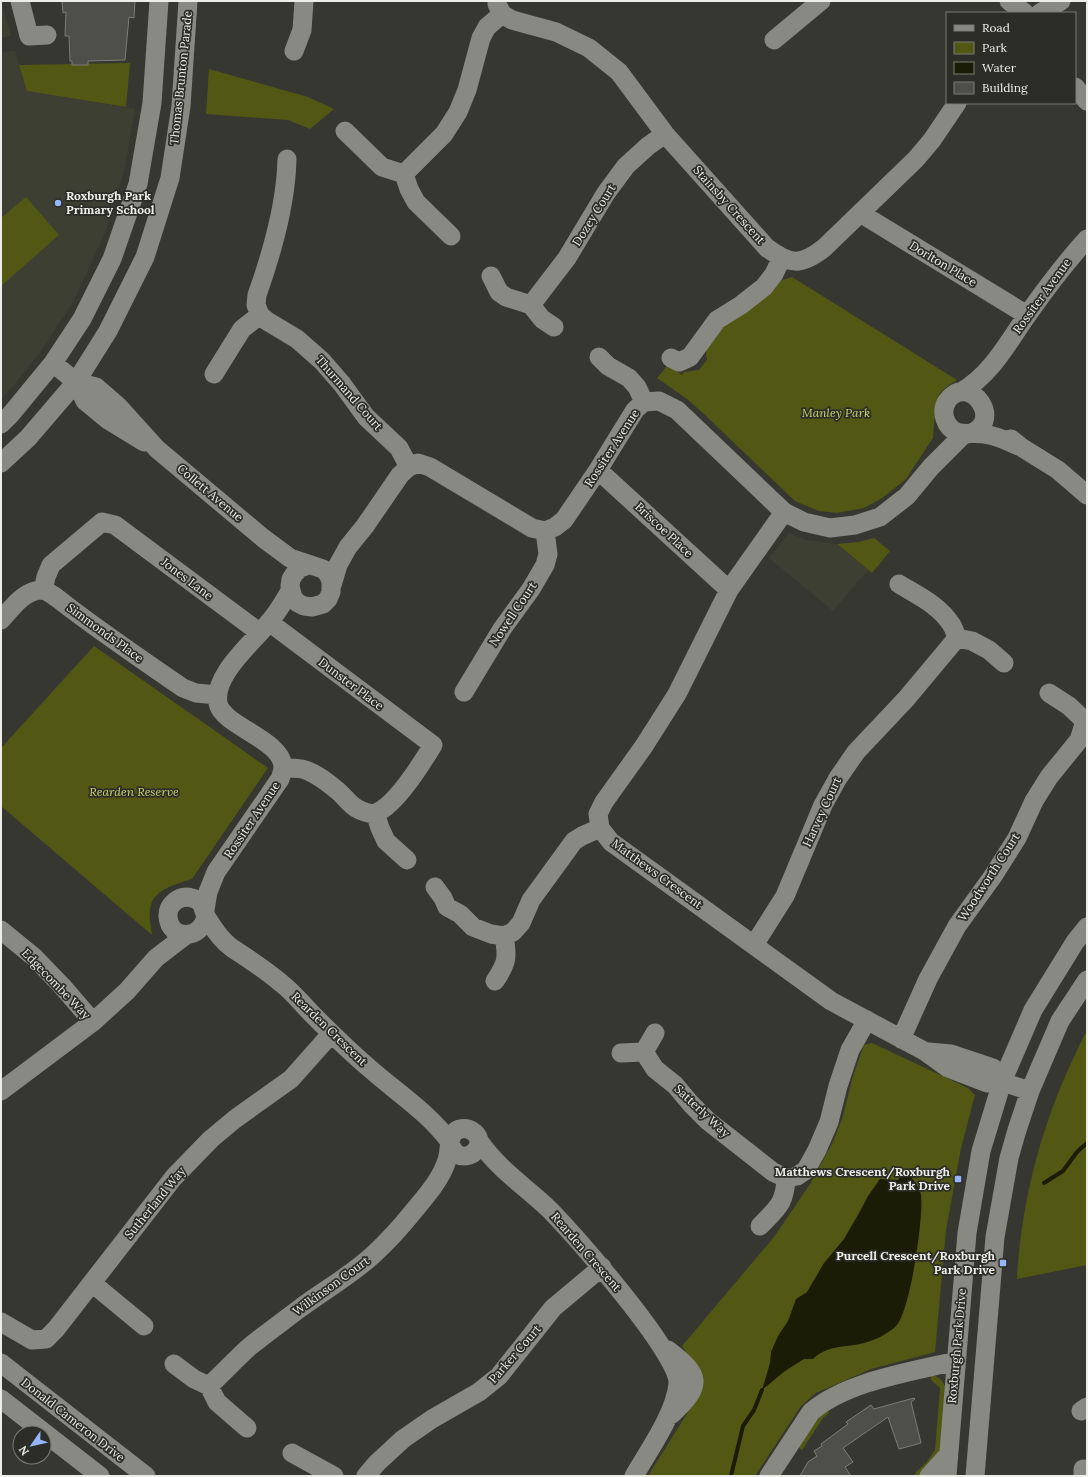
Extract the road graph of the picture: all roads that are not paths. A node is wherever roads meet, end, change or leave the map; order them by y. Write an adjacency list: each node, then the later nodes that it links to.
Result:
1 (20, 1): 14 (street)
2 (159, 1): 37 (street)
3 (188, 1): 36 (street, Thomas Brunton Parade)
4 (304, 1): 16 (street)
5 (821, 1): 15 (street)
6 (1001, 1): 10 (street)
7 (1009, 1): 11 (street)
8 (1062, 1): 12 (street); 13 (street)
9 (500, 8): 21 (street, Stainsby Crescent); 23 (street)
10 (1007, 12)
11 (1024, 12)
12 (1042, 12)
13 (1054, 12)
14 (47, 35)
15 (774, 40)
16 (294, 51)
17 (1076, 88): 18 (street)
18 (1087, 101)
19 (956, 104): 24 (street, Stainsby Crescent)
20 (346, 131): 23 (street)
21 (665, 134): 27 (street, Stainsby Crescent); 29 (street, Dozey Court)
22 (287, 159): 30 (street)
23 (404, 174): 25 (street)
24 (860, 213): 27 (street, Stainsby Crescent); 31 (street, Dorlton Place)
25 (451, 236)
26 (1087, 239): 31 (street, Rossiter Avenue)
27 (782, 258): 35 (street)
28 (491, 276): 29 (street)
29 (531, 305): 32 (street)
30 (260, 315): 38 (street); 50 (street, Thurmand Court)
31 (1027, 315): 33 (street, Rossiter Avenue)
32 (554, 327)
33 (1000, 356): 40 (street, Rossiter Avenue); 44 (street, Rossiter Avenue)
34 (599, 357): 43 (street)
35 (671, 358)
36 (89, 362): 39 (street, Thomas Brunton Parade); 41 (street)
37 (53, 364): 39 (street, Collett Avenue); 46 (street)
38 (214, 374)
39 (76, 382): 41 (street, Collett Avenue); 42 (street, Thomas Brunton Parade)
40 (961, 392): 44 (street); 45 (street)
41 (90, 394): 42 (street); 56 (street, Collett Avenue)
42 (58, 402): 49 (street, Thomas Brunton Parade)
43 (644, 402): 52 (street, Rossiter Avenue); 54 (street, Rossiter Avenue)
44 (984, 408): 47 (street); 48 (street)
45 (944, 416): 47 (street); 51 (street, Rossiter Avenue)
46 (1, 424)
47 (965, 434): 48 (street); 51 (street, Rossiter Avenue)
48 (1021, 447): 53 (street)
49 (1, 463)
50 (409, 467): 55 (street); 57 (street)
51 (931, 467): 54 (street, Rossiter Avenue)
52 (598, 470): 55 (street, Rossiter Avenue); 63 (street, Briscoe Place)
53 (1087, 495)
54 (784, 512): 63 (street)
55 (545, 531): 69 (street, Nowell Court)
56 (263, 538): 58 (street, Collett Avenue); 61 (street, Collett Avenue)
57 (348, 547): 58 (street); 60 (street)
58 (311, 565): 60 (street); 61 (street)
59 (899, 584): 67 (street)
60 (332, 585): 64 (street)
61 (290, 588): 64 (street); 66 (street)
62 (43, 590): 65 (street); 66 (street, Jones Lane); 71 (street, Simmonds Place)
63 (729, 590): 75 (street)
64 (312, 608): 66 (street)
65 (1, 620)
66 (264, 627): 71 (street); 74 (street, Dunster Place)
67 (957, 638): 68 (street); 87 (street, Harvey Court)
68 (1004, 663)
69 (464, 692)
70 (1049, 693): 72 (street, Woodworth Court)
71 (217, 695): 73 (street, Rossiter Avenue)
72 (1086, 720): 95 (street, Woodworth Court)
73 (283, 768): 74 (street); 77 (street, Rossiter Avenue)
74 (375, 813): 76 (street)
75 (600, 828): 85 (street); 87 (street, Matthews Crescent)
76 (407, 860)
77 (216, 872): 79 (street, Rossiter Avenue); 80 (street, Rossiter Avenue)
78 (435, 887): 85 (street)
79 (184, 897): 80 (street); 81 (street)
80 (205, 913): 84 (street); 86 (street, Rearden Crescent)
81 (168, 918): 84 (street); 88 (street)
82 (1087, 927): 98 (street, Roxburgh Park Drive)
83 (1, 930): 92 (street, Edgecombe Way)
84 (189, 934): 86 (street, Rearden Crescent); 88 (street)
85 (504, 936): 90 (street)
86 (229, 945): 94 (street, Rearden Crescent)
87 (754, 945): 91 (street, Matthews Crescent)
88 (156, 958): 92 (street)
89 (1087, 980): 100 (street)
90 (495, 981)
91 (867, 1020): 95 (street, Matthews Crescent); 106 (street)
92 (93, 1022): 99 (street)
93 (656, 1033): 96 (street)
94 (332, 1034): 101 (street, Rearden Crescent); 109 (street, Sutherland Way)
95 (901, 1039): 98 (street, Matthews Crescent)
96 (644, 1052): 97 (street); 106 (street, Satterly Way)
97 (621, 1053)
98 (998, 1079): 100 (street, Matthews Crescent); 112 (street, Roxburgh Park Drive)
99 (1, 1091)
100 (1030, 1091): 128 (street)
101 (428, 1116): 102 (street, Rearden Crescent); 103 (street, Rearden Crescent)
102 (463, 1128): 103 (street); 104 (street)
103 (450, 1144): 104 (street); 105 (street, Wilkinson Court)
104 (471, 1151): 105 (street, Wilkinson Court); 108 (street, Rearden Crescent)
105 (441, 1175): 115 (street, Wilkinson Court)
106 (786, 1178): 107 (street)
107 (760, 1226)
108 (602, 1267): 123 (street, Parker Court); 124 (street, Rearden Crescent)
109 (92, 1283): 110 (street, Sutherland Way); 111 (street)
110 (1, 1322)
111 (144, 1326)
112 (956, 1361): 119 (street, Roxburgh Park Drive); 125 (street)
113 (1, 1363): 120 (street, Donald Cameron Drive)
114 (174, 1364): 115 (street)
115 (209, 1386): 117 (street)
116 (1, 1399): 121 (street)
117 (247, 1428)
118 (292, 1453): 122 (street)
119 (948, 1456): 126 (street); 127 (street, Roxburgh Park Drive)
120 (140, 1474)
121 (100, 1476)
122 (334, 1476)
123 (366, 1476)
124 (634, 1476)
125 (769, 1476)
126 (929, 1476)
127 (947, 1476)
128 (975, 1476)

